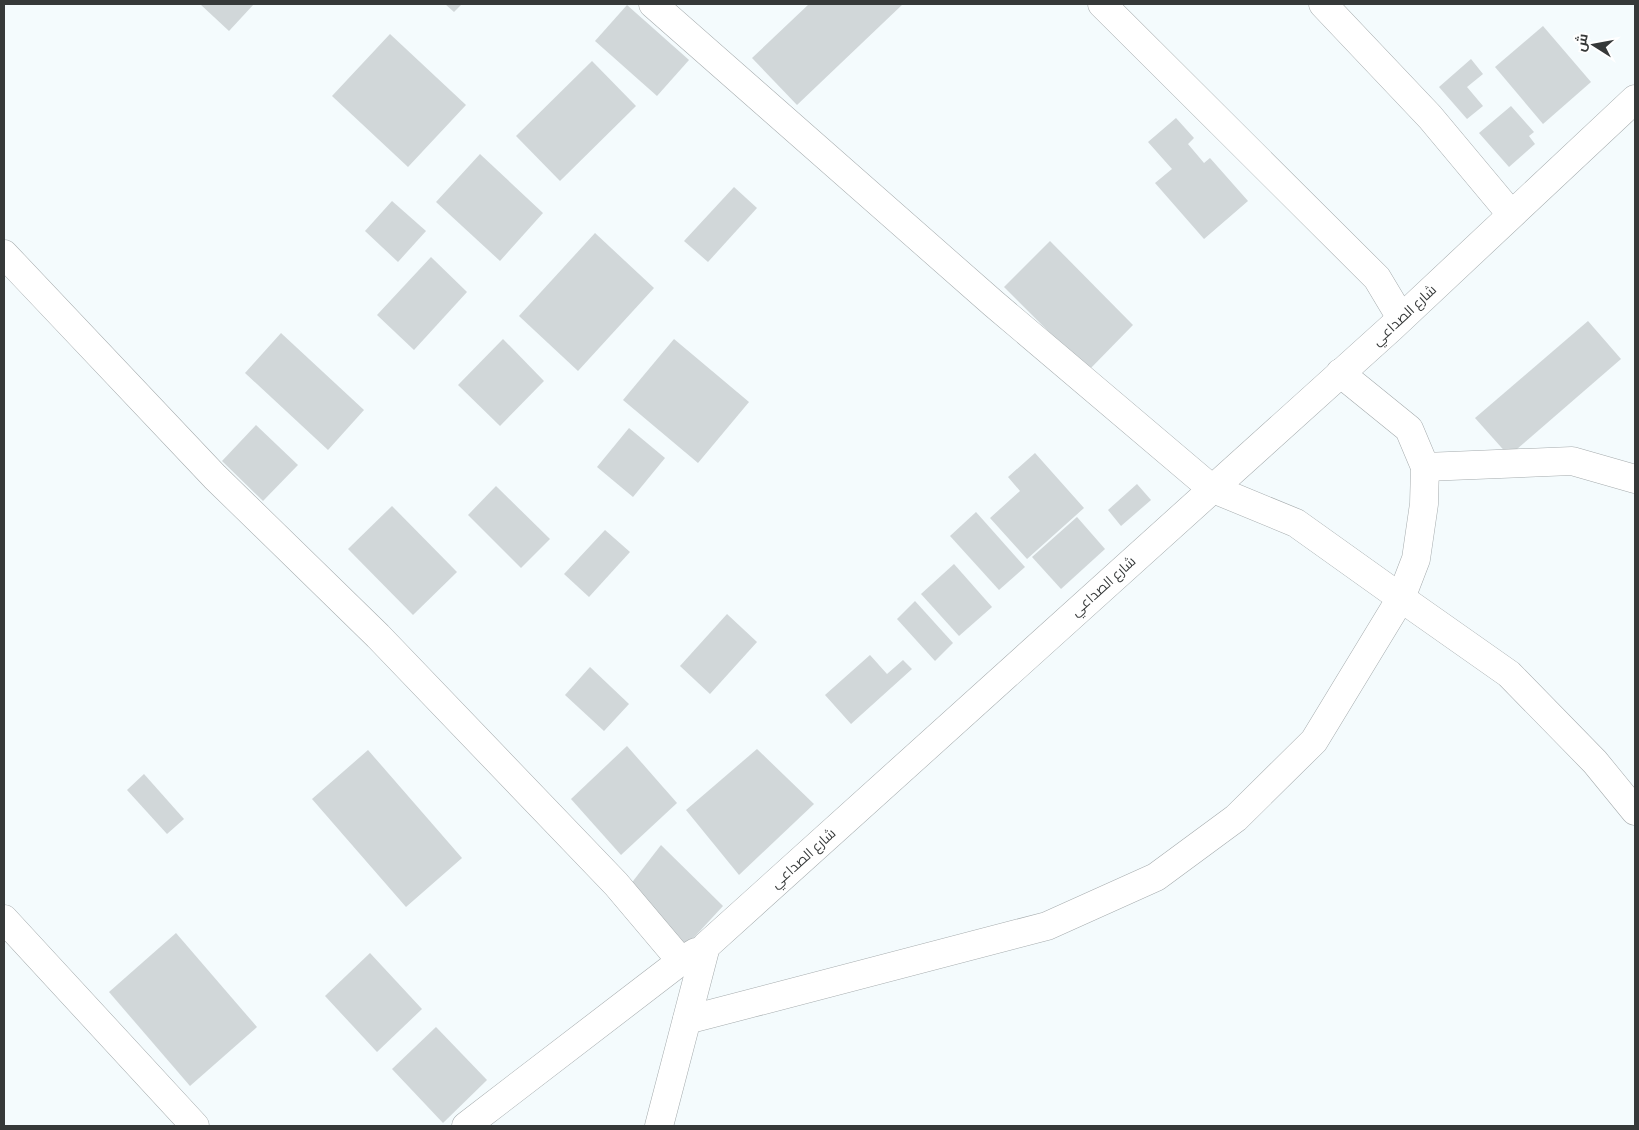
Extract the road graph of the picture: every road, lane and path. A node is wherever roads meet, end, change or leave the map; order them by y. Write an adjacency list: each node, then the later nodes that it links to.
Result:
1 (653, 4): 11 (street)
2 (1102, 4): 7 (street)
3 (1323, 4): 5 (street)
4 (1635, 99): 5 (street, شارع الصداعي)
5 (1511, 214): 7 (street, شارع الصداعي)
6 (4, 254): 16 (street)
7 (1401, 318): 8 (street, شارع الصداعي)
8 (1340, 373): 9 (street); 11 (street, شارع الصداعي)
9 (1425, 467): 10 (street); 12 (street)
10 (1635, 479)
11 (1211, 488): 12 (street); 15 (street, شارع الصداعي)
12 (1401, 598): 13 (street); 17 (street)
13 (1632, 800)
14 (4, 919): 18 (street)
15 (706, 946): 16 (street, شارع الصداعي); 17 (street)
16 (681, 961): 19 (street, شارع الصداعي)
17 (687, 1020): 20 (street)
18 (195, 1126)
19 (466, 1126)
20 (659, 1126)

